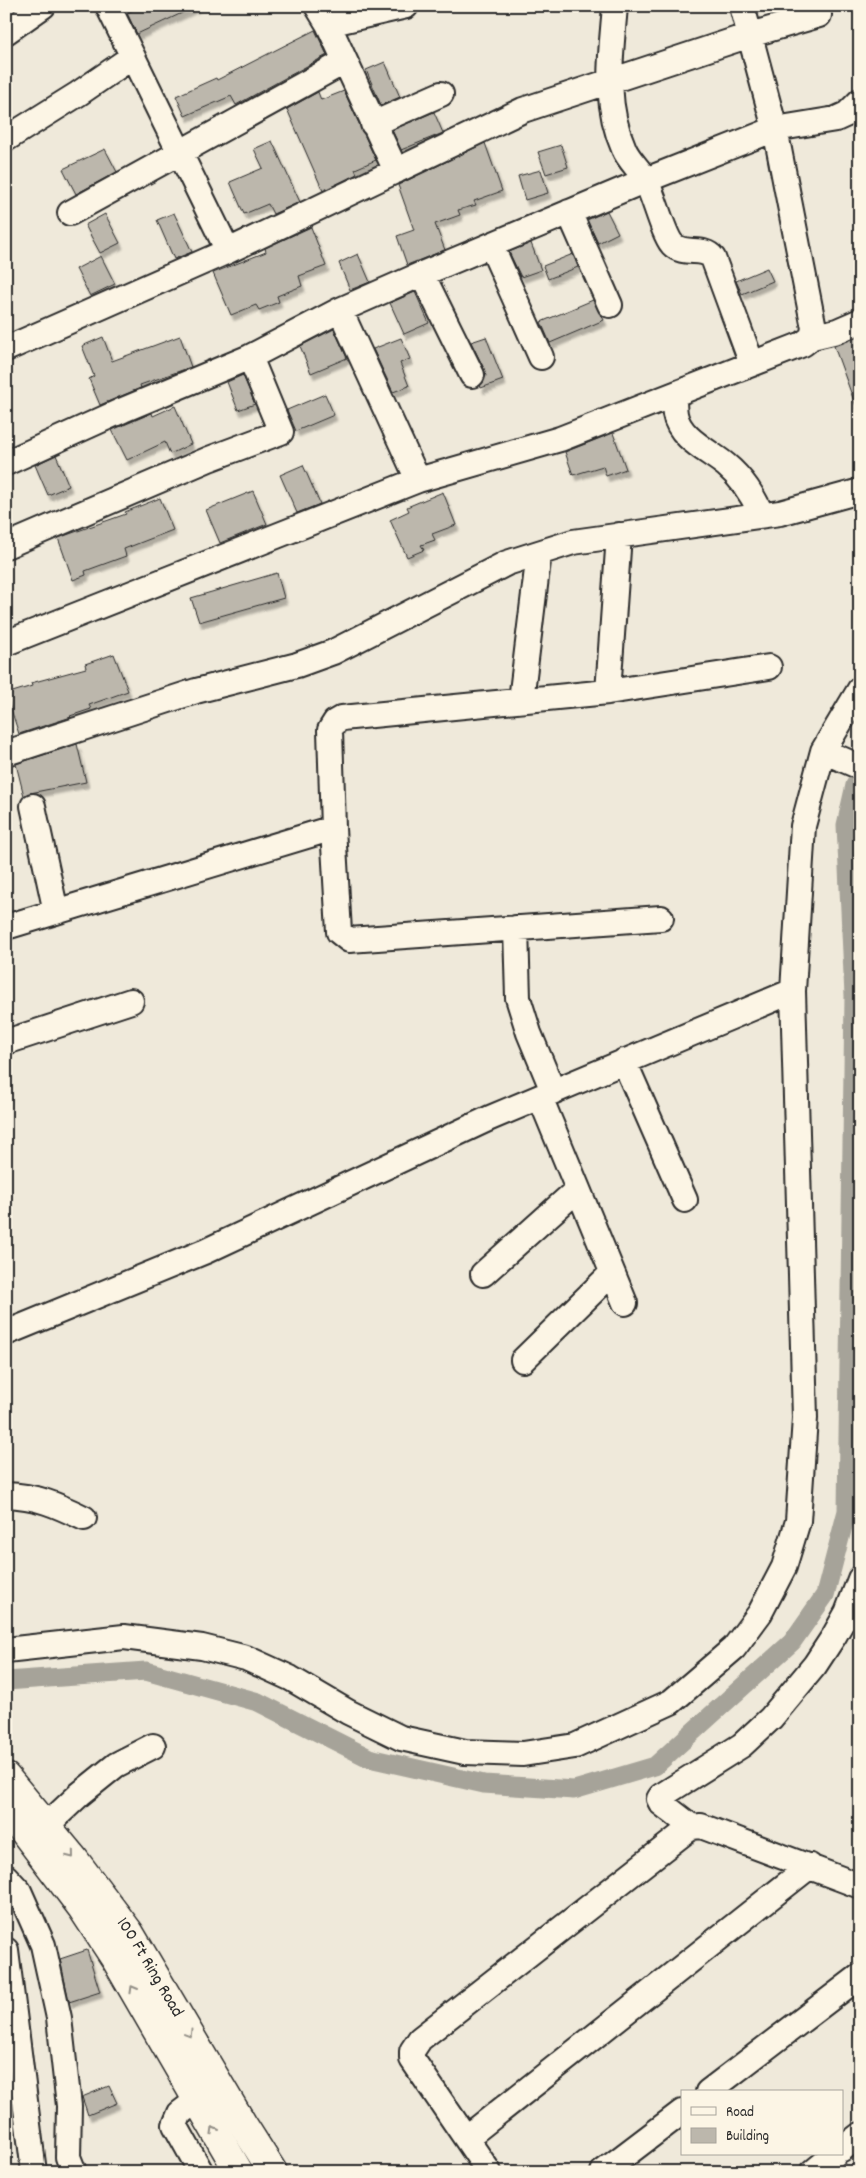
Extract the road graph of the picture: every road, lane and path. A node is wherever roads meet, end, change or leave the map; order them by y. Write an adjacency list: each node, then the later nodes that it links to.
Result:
1 (43, 6): 8 (street)
2 (108, 6): 10 (street)
3 (406, 6): 6 (street)
4 (615, 6): 12 (street)
5 (742, 6): 9 (street)
6 (323, 15): 11 (street)
7 (819, 15): 9 (street)
8 (6, 32)
9 (750, 35): 12 (street); 16 (street)
10 (132, 57): 17 (street); 18 (street)
11 (344, 62): 15 (street); 18 (street)
12 (608, 83): 19 (street); 20 (street)
13 (441, 94): 15 (street)
14 (860, 102): 16 (street)
15 (373, 124): 19 (street)
16 (776, 129): 20 (street); 29 (street)
17 (6, 139)
18 (179, 152): 22 (street); 24 (street)
19 (396, 172): 24 (street)
20 (646, 180): 21 (street); 33 (street)
21 (569, 212): 23 (street); 26 (street)
22 (70, 213)
23 (491, 245): 25 (street); 32 (street)
24 (228, 251): 30 (street)
25 (422, 274): 27 (street); 34 (street)
26 (610, 306)
27 (340, 310): 31 (street); 37 (street)
28 (860, 321): 29 (street)
29 (812, 337): 33 (street)
30 (6, 349)
31 (250, 357): 36 (street); 41 (street)
32 (541, 357)
33 (752, 364): 35 (street)
34 (472, 375)
35 (674, 394): 37 (street); 39 (street)
36 (6, 463)
37 (418, 480): 43 (street)
38 (860, 491): 39 (street)
39 (762, 515): 40 (street)
40 (619, 535): 42 (street); 46 (street)
41 (6, 546)
42 (539, 553): 47 (street); 48 (street)
43 (6, 643)
44 (769, 667): 46 (street)
45 (860, 689): 49 (street)
46 (608, 692): 47 (street)
47 (520, 700): 52 (street)
48 (6, 753)
49 (830, 753): 50 (street); 57 (street)
50 (860, 767)
51 (33, 806): 53 (street)
52 (333, 828): 53 (street); 56 (street)
53 (56, 912): 55 (street)
54 (661, 918): 56 (street)
55 (6, 927)
56 (516, 928): 61 (street)
57 (793, 991): 60 (street); 72 (street)
58 (131, 1001): 59 (street)
59 (6, 1042)
60 (624, 1061): 61 (street); 63 (street)
61 (546, 1094): 62 (street); 67 (street)
62 (578, 1189): 64 (street); 65 (street)
63 (685, 1200)
64 (612, 1273): 66 (street); 68 (street)
65 (483, 1274)
66 (625, 1303)
67 (6, 1333)
68 (523, 1360)
69 (6, 1495): 70 (street)
70 (84, 1518)
71 (860, 1579): 77 (street)
72 (6, 1650)
73 (153, 1746): 76 (street)
74 (6, 1777): 76 (main road, 100 Ft Ring Road)
75 (6, 1808): 84 (main road, 100 Ft Ring Road, one-way to 75)
76 (46, 1826): 94 (main road, 100 Ft Ring Road, one-way to 94)
77 (692, 1827): 78 (street); 87 (street)
78 (810, 1866): 80 (street); 87 (street)
79 (6, 1877): 91 (street)
80 (860, 1886)
81 (6, 1950): 90 (street)
82 (860, 1976): 83 (street)
83 (711, 2090)
84 (197, 2100): 92 (street); 93 (main road, 100 Ft Ring Road, one-way to 84)
85 (681, 2113): 96 (street)
86 (860, 2135): 88 (street)
87 (466, 2138): 95 (street)
88 (844, 2147)
89 (832, 2156): 97 (street)
90 (34, 2172)
91 (74, 2172)
92 (201, 2172)
93 (239, 2172)
94 (273, 2172)
95 (489, 2172)
96 (603, 2172)
97 (812, 2172)

